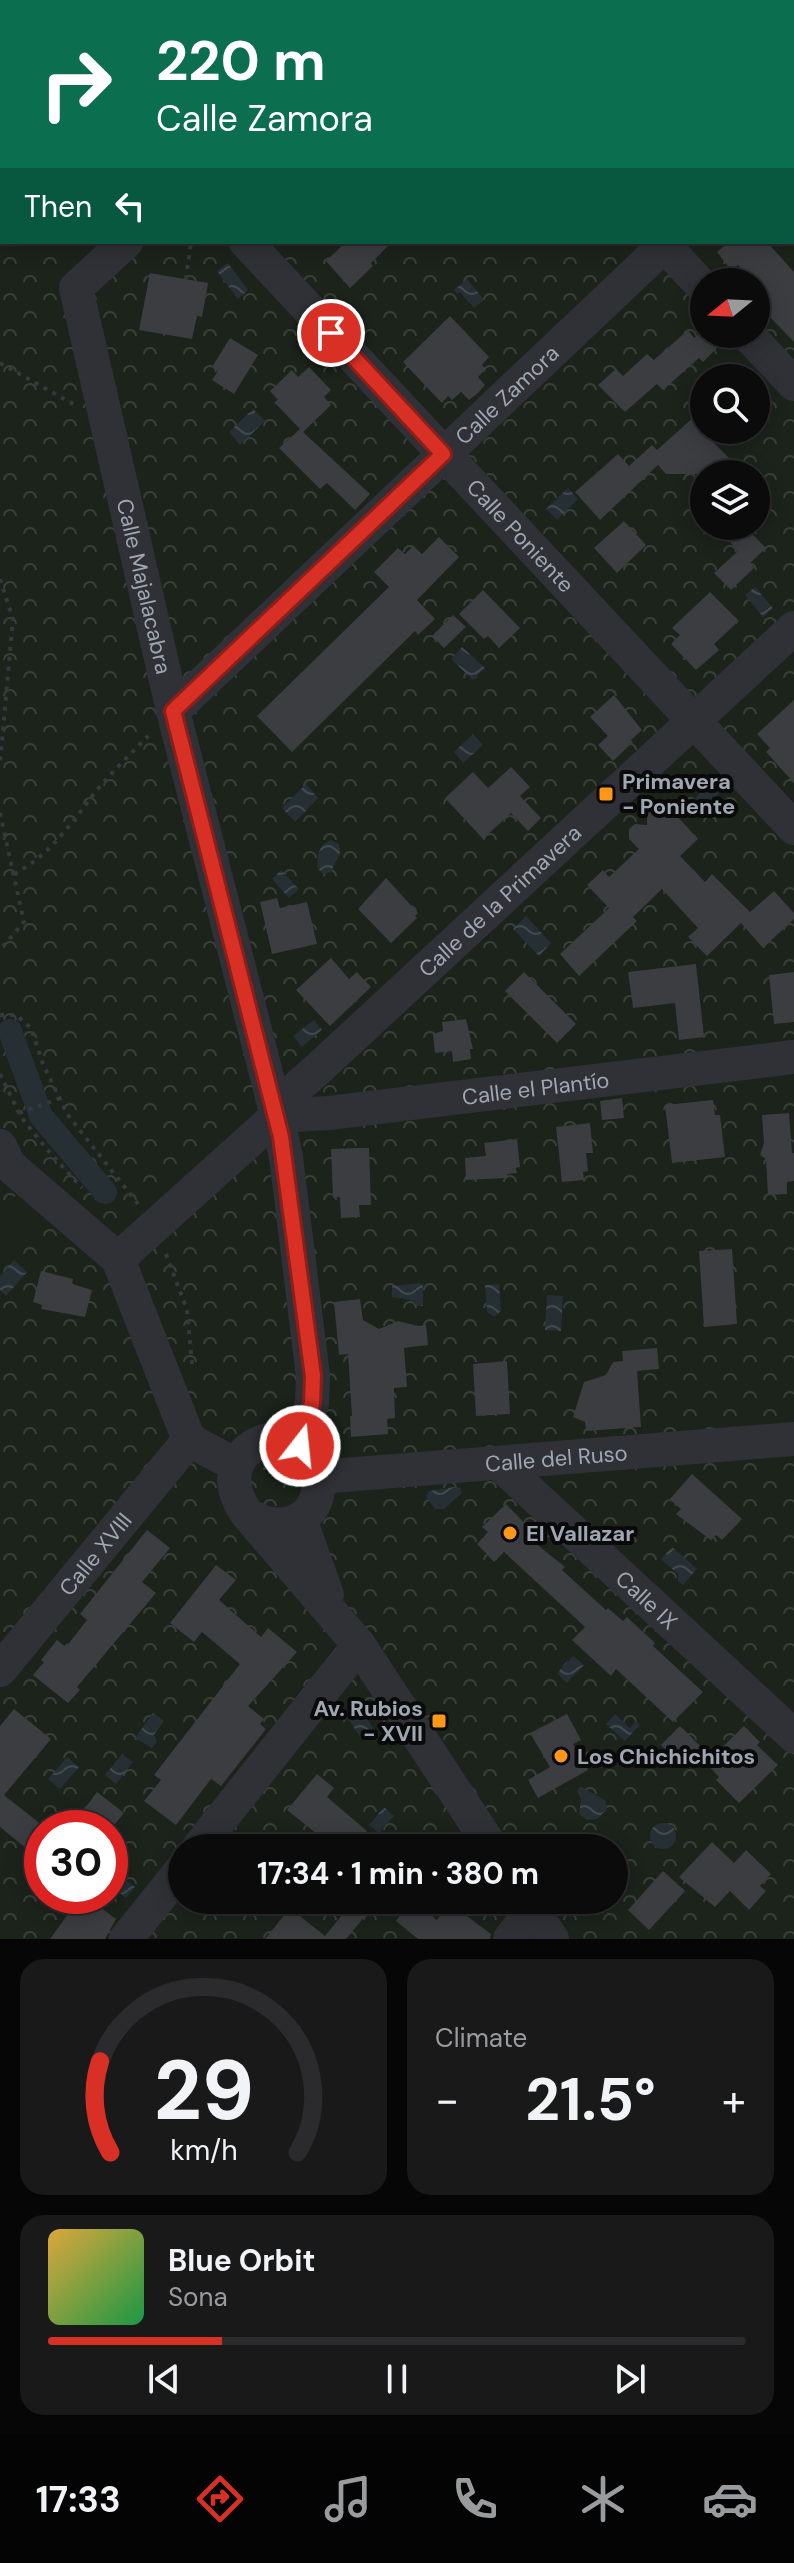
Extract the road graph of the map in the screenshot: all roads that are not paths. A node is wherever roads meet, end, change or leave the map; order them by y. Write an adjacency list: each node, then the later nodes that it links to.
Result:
1 (124, 244): 10 (street, Calle Majalacabra)
2 (248, 244): 8 (street, Calle Poniente)
3 (663, 244): 8 (street, Calle Zamora)
4 (665, 244): 5 (street)
5 (690, 272)
6 (760, 348): 7 (street)
7 (794, 384)
8 (443, 454): 10 (street, Calle Zamora); 11 (street, Calle Poniente)
9 (794, 628): 11 (street, Calle de la Primavera)
10 (173, 711): 14 (street, Calle Majalacabra)
11 (694, 721): 12 (street, Calle Poniente); 14 (street, Calle de la Primavera)
12 (794, 828)
13 (794, 1057): 14 (street, Calle el Plantío)
14 (275, 1109): 16 (street, Calle de la Primavera); 19 (street, Calle Majalacabra)
15 (3, 1162): 16 (street)
16 (118, 1259): 18 (street)
17 (794, 1439): 20 (street, Calle del Ruso)
18 (189, 1440): 21 (street); 27 (street, Calle XVIII)
19 (300, 1446): 21 (street); 22 (street)
20 (500, 1464): 22 (street, Calle del Ruso); 28 (street, Calle IX)
21 (236, 1465): 23 (street)
22 (319, 1477): 24 (street)
23 (247, 1514): 24 (street); 25 (street)
24 (300, 1519): 25 (street)
25 (334, 1614): 26 (street)
26 (359, 1645): 29 (street); 30 (street)
27 (0, 1670)
28 (794, 1736)
29 (209, 1834)
30 (483, 1834)
31 (168, 1886): 34 (street)
32 (524, 1914): 35 (street)
33 (535, 1914): 36 (street)
34 (126, 1939)
35 (510, 1939)
36 (552, 1939)

